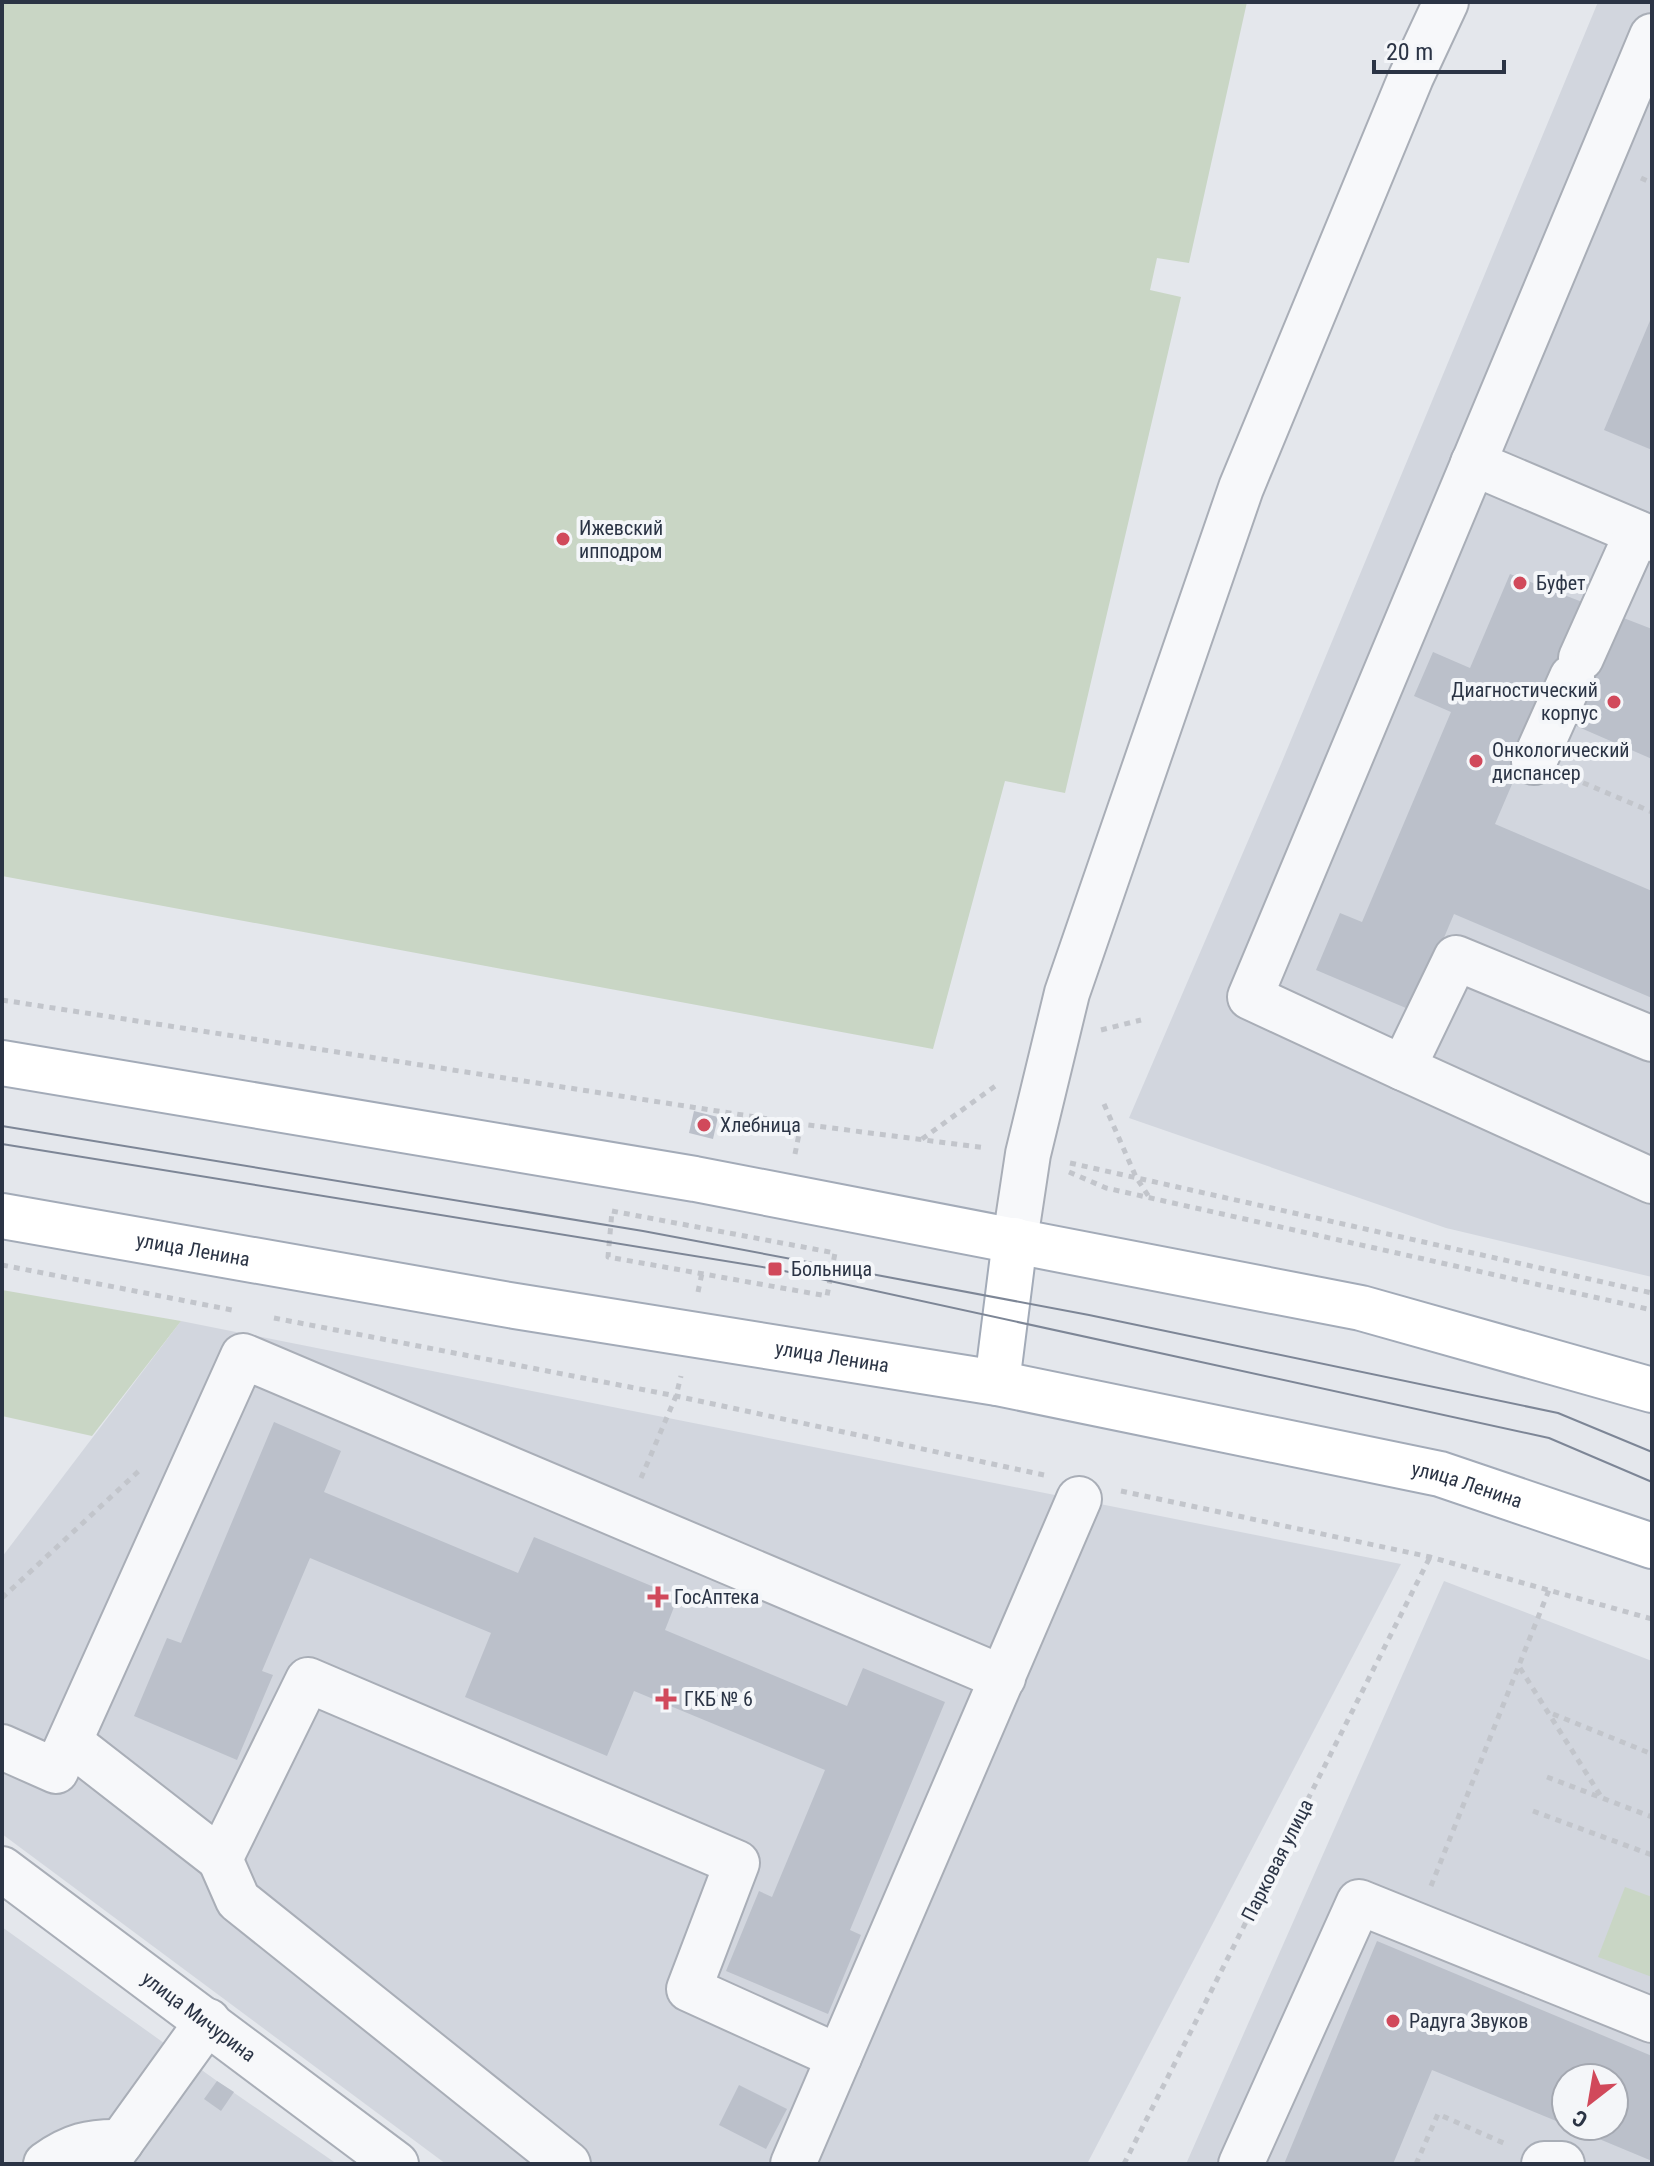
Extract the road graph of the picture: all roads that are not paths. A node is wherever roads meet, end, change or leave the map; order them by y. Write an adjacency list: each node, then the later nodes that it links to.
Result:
1 (1446, 2): 11 (street)
2 (1652, 36): 3 (street)
3 (1473, 463): 4 (street); 8 (street)
4 (1644, 536): 5 (street)
5 (1534, 762)
6 (1652, 1039): 8 (street)
7 (2, 1063): 11 (main road)
8 (1403, 1068): 9 (street)
9 (1652, 1181)
10 (2, 1216): 12 (main road, улица Ленина)
11 (1015, 1240): 12 (main road); 13 (main road)
12 (997, 1383): 15 (main road, улица Ленина)
13 (1652, 1390)
14 (1077, 1487): 16 (street)
15 (1652, 1546)
16 (1003, 1678): 17 (street); 23 (street)
17 (71, 1743): 18 (street); 19 (street)
18 (2, 1747)
19 (220, 1859): 23 (street); 27 (street)
20 (2, 1869): 22 (street, улица Мичурина)
21 (1652, 2020): 29 (street)
22 (208, 2021): 24 (street); 26 (street, улица Мичурина)
23 (839, 2057): 28 (street)
24 (113, 2153): 25 (street)
25 (46, 2164)
26 (396, 2164)
27 (568, 2164)
28 (793, 2164)
29 (1241, 2164)

